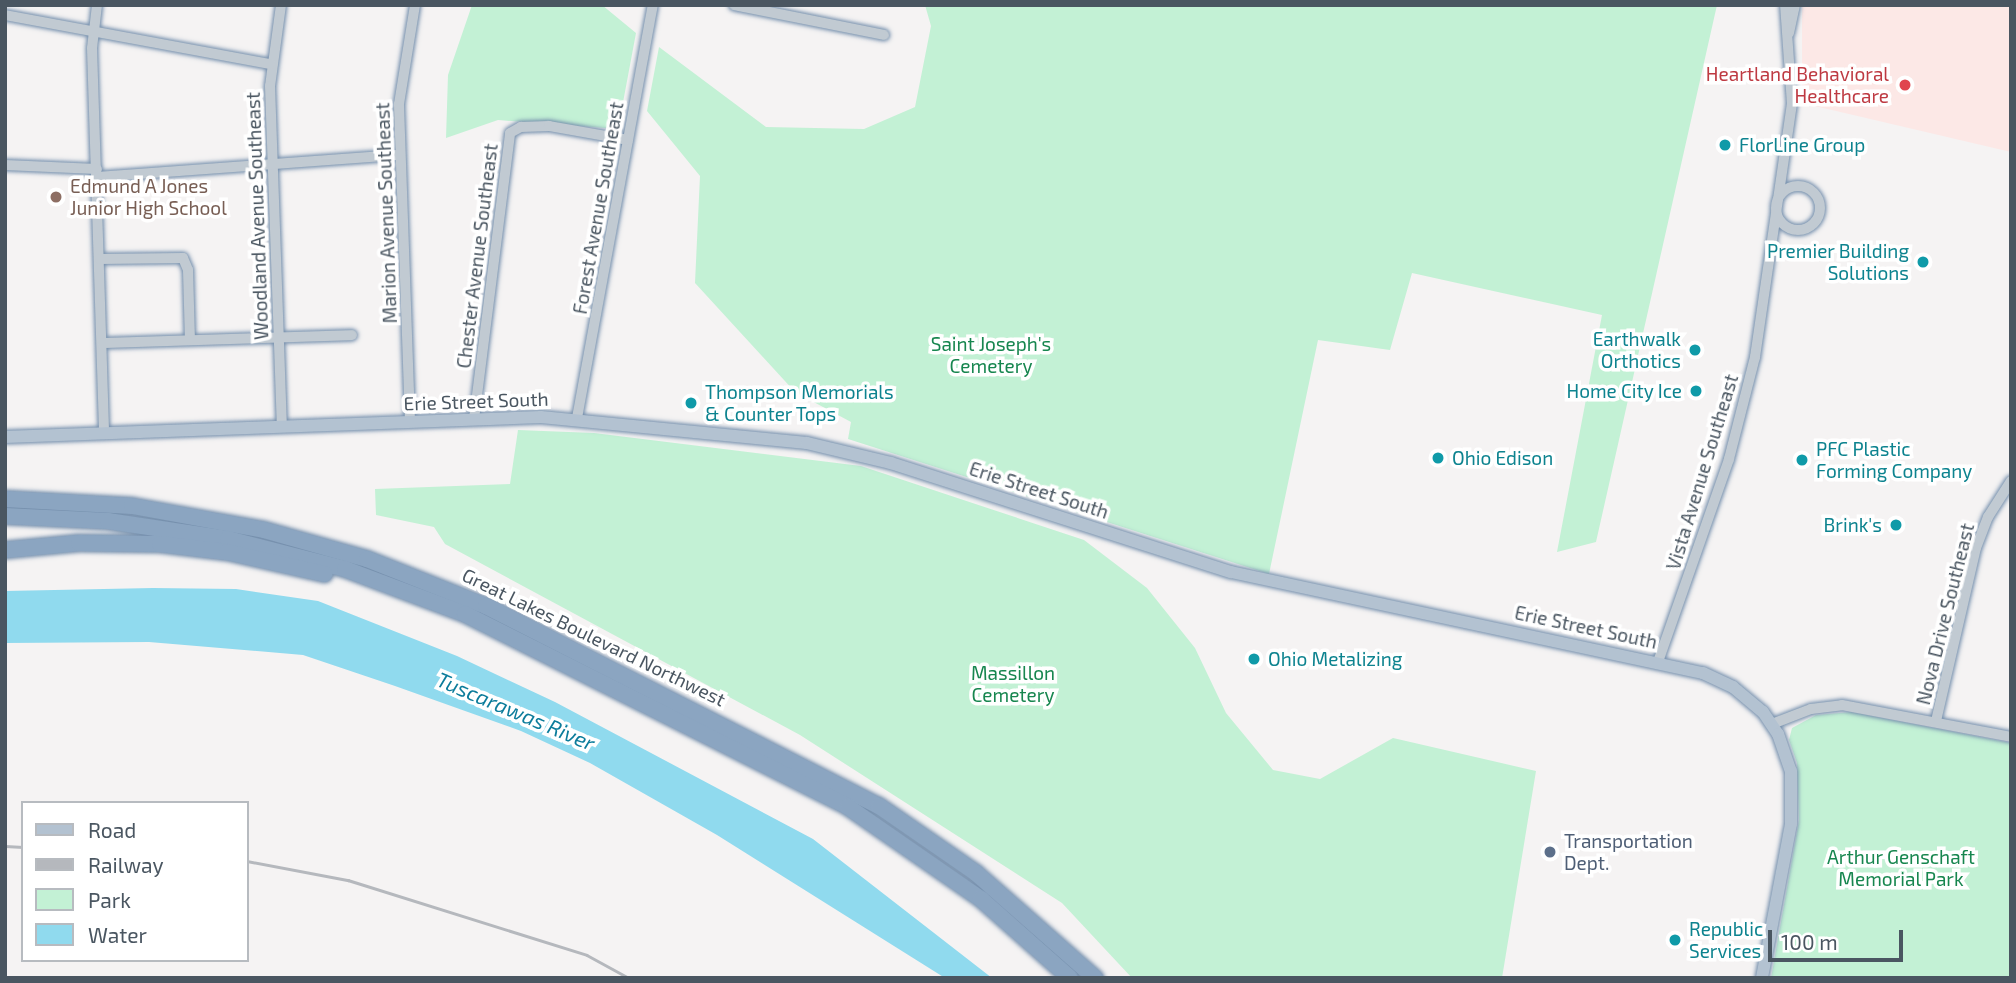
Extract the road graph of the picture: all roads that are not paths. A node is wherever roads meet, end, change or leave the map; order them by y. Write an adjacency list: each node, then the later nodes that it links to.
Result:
1 (97, 5): 9 (street)
2 (281, 5): 12 (street, Woodland Avenue Southeast)
3 (415, 5): 14 (street, Marion Avenue Southeast)
4 (653, 5): 13 (street, Forest Avenue Southeast)
5 (734, 5): 10 (street)
6 (1785, 5): 11 (street, Vista Avenue Southeast)
7 (1795, 5): 11 (street, Vista Avenue Southeast)
8 (5, 15): 9 (street)
9 (92, 31): 12 (street); 17 (street)
10 (884, 35)
11 (1787, 46): 18 (street, Vista Avenue Southeast)
12 (271, 64): 16 (street, Woodland Avenue Southeast)
13 (628, 140): 24 (street, Forest Avenue Southeast); 25 (street, Chester Avenue Southeast)
14 (400, 155): 16 (street); 26 (street, Marion Avenue Southeast)
15 (5, 165): 17 (street)
16 (272, 166): 17 (street); 21 (street, Woodland Avenue Southeast)
17 (97, 173): 19 (street)
18 (1776, 205): 18 (street); 35 (street, Vista Avenue Southeast)
19 (100, 259): 22 (street); 23 (street)
20 (352, 335): 21 (street)
21 (278, 336): 22 (street); 27 (street, Woodland Avenue Southeast)
22 (191, 340): 23 (street)
23 (102, 343): 28 (street)
24 (577, 418): 25 (main road, Erie Street South); 35 (main road, Erie Street South)
25 (474, 419): 26 (main road, Erie Street South)
26 (410, 421): 27 (main road, Erie Street South)
27 (282, 426): 28 (main road, Erie Street South)
28 (104, 433): 29 (main road, Erie Street South)
29 (5, 437)
30 (2011, 481): 36 (street, Nova Drive Southeast)
31 (5, 499): 40 (highway, Great Lakes Boulevard Northwest)
32 (5, 516): 34 (highway, Great Lakes Boulevard Northwest)
33 (5, 550): 34 (highway)
34 (465, 614): 39 (highway, Great Lakes Boulevard Northwest)
35 (1658, 662): 37 (main road, Erie Street South)
36 (1936, 721): 37 (street); 38 (street)
37 (1772, 724): 41 (main road, Erie Street South)
38 (2011, 737)
39 (1070, 978)
40 (1095, 978)
41 (1762, 978)

